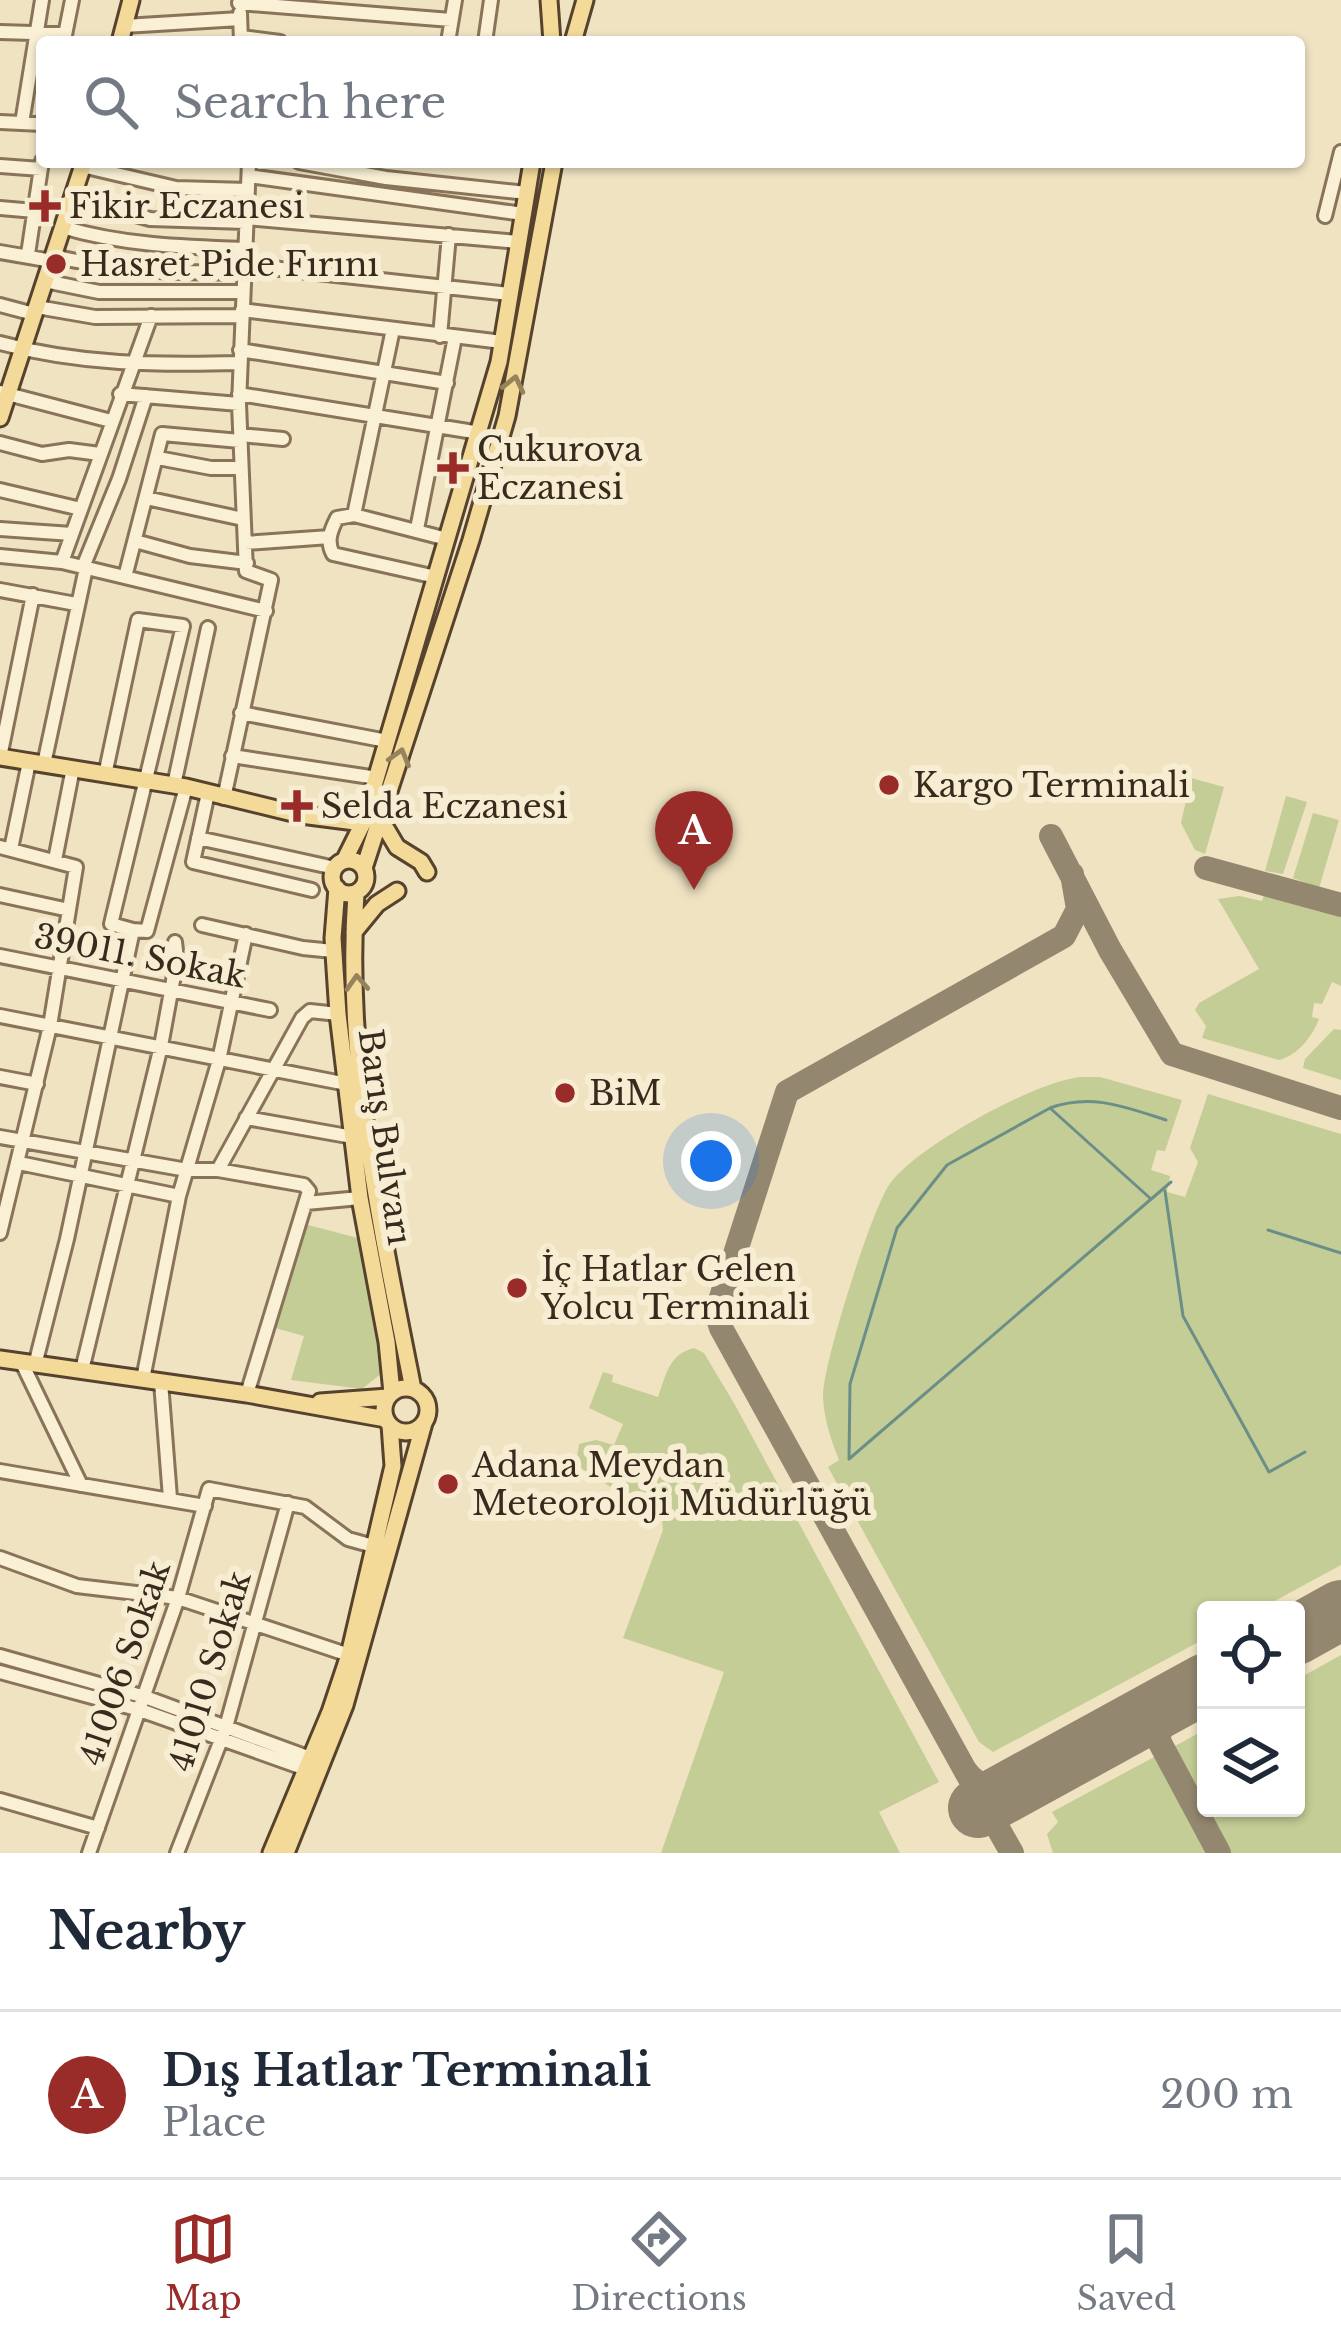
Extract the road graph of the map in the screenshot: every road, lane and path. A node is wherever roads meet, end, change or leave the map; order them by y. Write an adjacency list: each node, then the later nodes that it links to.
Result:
1 (42, 0): 12 (street)
2 (72, 0): 15 (street)
3 (131, 0): 13 (main road)
4 (455, 0): 10 (street)
5 (491, 0): 18 (street)
6 (548, 0): 19 (main road)
7 (586, 0): 20 (main road)
8 (239, 2): 9 (street); 10 (street)
9 (240, 19): 13 (street); 16 (street)
10 (451, 20): 17 (street)
11 (0, 32): 12 (street)
12 (35, 34): 14 (street); 22 (street)
13 (122, 34)
14 (50, 36)
15 (64, 36)
16 (241, 36)
17 (449, 36)
18 (485, 36)
19 (551, 36)
20 (575, 36)
21 (0, 122): 22 (street)
22 (22, 123): 23 (street)
23 (36, 124)
24 (1341, 152): 39 (street)
25 (36, 165): 26 (street)
26 (0, 166)
27 (41, 168): 37 (street)
28 (82, 168): 35 (main road)
29 (98, 168): 33 (street)
30 (333, 168): 34 (street)
31 (531, 168): 34 (main road)
32 (553, 168): 117 (main road, one-way to 32)
33 (249, 176): 38 (street); 40 (street)
34 (526, 193): 38 (main road)
35 (72, 196): 40 (street); 41 (main road)
36 (0, 208): 37 (street)
37 (34, 211): 46 (street)
38 (523, 214): 43 (main road)
39 (1325, 216)
40 (246, 220): 42 (street); 44 (street)
41 (62, 227): 44 (street); 47 (main road)
42 (449, 235): 43 (street); 50 (street)
43 (518, 242): 52 (main road)
44 (245, 249): 48 (street)
45 (0, 252): 46 (street)
46 (28, 254): 47 (street)
47 (53, 258): 48 (street); 49 (main road)
48 (244, 269): 50 (street); 51 (street)
49 (45, 280): 51 (street); 54 (main road)
50 (446, 286): 52 (street); 58 (street)
51 (242, 292): 55 (street)
52 (510, 294): 59 (main road)
53 (0, 304): 54 (street)
54 (35, 310): 56 (street); 61 (main road)
55 (242, 313): 56 (street); 57 (street); 62 (street)
56 (151, 316): 63 (street)
57 (393, 329): 58 (street); 64 (street)
58 (448, 336): 59 (street); 65 (street)
59 (502, 342): 74 (main road)
60 (0, 344): 61 (street)
61 (23, 350): 63 (street); 66 (main road)
62 (240, 357): 63 (street); 64 (street); 69 (street)
63 (131, 365): 67 (street)
64 (386, 373): 65 (street); 70 (street)
65 (447, 383): 73 (street)
66 (4, 393): 71 (main road); 72 (street)
67 (121, 394): 68 (street); 72 (street)
68 (146, 396): 69 (street); 98 (street)
69 (239, 399): 70 (street); 76 (street)
70 (377, 415): 73 (street); 86 (street)
71 (0, 418)
72 (112, 421): 79 (street)
73 (436, 424): 74 (street); 89 (street)
74 (480, 433): 92 (main road)
75 (211, 438): 76 (street); 80 (street); 81 (street)
76 (240, 438): 77 (street); 82 (street)
77 (283, 439)
78 (0, 443): 79 (street)
79 (100, 454): 85 (street)
80 (158, 458): 81 (street); 84 (street)
81 (211, 468): 82 (street)
82 (241, 468): 87 (street)
83 (0, 490): 85 (street)
84 (146, 498): 87 (street); 93 (street)
85 (81, 509): 90 (street)
86 (354, 515): 89 (street); 91 (street)
87 (244, 519): 94 (street)
88 (0, 529): 90 (street)
89 (417, 529): 92 (street)
90 (72, 534): 96 (street)
91 (329, 537): 94 (street); 100 (street)
92 (447, 539): 100 (main road)
93 (135, 541): 97 (street); 99 (street)
94 (245, 543): 97 (street)
95 (0, 556): 96 (street)
96 (62, 562): 98 (street)
97 (247, 562): 104 (street)
98 (84, 568): 99 (street); 103 (street)
99 (125, 577): 104 (street)
100 (436, 577): 107 (main road)
101 (0, 591): 102 (street)
102 (33, 595): 103 (street); 109 (street)
103 (76, 604): 110 (street)
104 (266, 611): 106 (street)
105 (208, 628): 115 (street)
106 (241, 713): 107 (street); 108 (street)
107 (387, 741): 113 (main road)
108 (232, 756): 113 (street); 116 (street)
109 (0, 757): 110 (main road)
110 (37, 763): 111 (main road); 120 (street)
111 (73, 768): 112 (main road); 121 (street)
112 (105, 775): 114 (main road); 114 (street)
113 (376, 778): 118 (main road)
114 (146, 781): 115 (main road); 132 (street)
115 (180, 786): 116 (main road); 132 (street)
116 (216, 795): 118 (main road); 119 (street)
117 (381, 820): 123 (main road); 124 (main road)
118 (363, 823): 122 (main road)
119 (199, 838): 122 (street); 126 (street)
120 (3, 848): 121 (street)
121 (55, 860): 130 (street)
122 (339, 865): 123 (main road); 125 (main road)
123 (364, 868): 128 (main road)
124 (427, 872)
125 (337, 888): 128 (main road); 136 (main road, Barış Bulvarı)
126 (312, 890)
127 (398, 891): 133 (main road)
128 (356, 893): 133 (main road, Barış Bulvarı)
129 (0, 895): 130 (street)
130 (69, 910): 138 (street)
131 (202, 925): 134 (street)
132 (133, 930): 139 (street)
133 (354, 932): 174 (main road, Barış Bulvarı, one-way to 133)
134 (246, 934): 136 (street); 141 (street)
135 (175, 942): 140 (street)
136 (333, 951): 143 (main road, Barış Bulvarı)
137 (0, 956): 138 (street, 39011. Sokak)
138 (60, 965): 139 (street, 39011. Sokak); 145 (street)
139 (124, 979): 140 (street, 39011. Sokak); 146 (street)
140 (172, 989): 141 (street, 39011. Sokak); 147 (street)
141 (232, 1001): 142 (street, 39011. Sokak); 148 (street)
142 (270, 1010)
143 (338, 1014): 149 (street); 152 (main road, Barış Bulvarı)
144 (0, 1016): 145 (street)
145 (50, 1026): 146 (street); 151 (street)
146 (111, 1038): 147 (street); 157 (street)
147 (161, 1046): 148 (street); 158 (street)
148 (219, 1060): 149 (street); 160 (street)
149 (274, 1072): 152 (street); 153 (street)
150 (0, 1077): 151 (street)
151 (37, 1084): 156 (street)
152 (347, 1084): 155 (main road, Barış Bulvarı)
153 (246, 1118): 155 (street); 161 (street)
154 (0, 1137): 156 (street)
155 (353, 1137): 165 (main road, Barış Bulvarı)
156 (24, 1141): 157 (street); 159 (street)
157 (86, 1154): 158 (street); 162 (street)
158 (134, 1161): 160 (street); 163 (street)
159 (19, 1163): 162 (street); 166 (street)
160 (187, 1170): 161 (street); 164 (street)
161 (218, 1170): 167 (street)
162 (79, 1175): 163 (street); 170 (street)
163 (128, 1185): 164 (street); 171 (street)
164 (179, 1196): 172 (street)
165 (360, 1198): 167 (street); 176 (main road, Barış Bulvarı)
166 (4, 1203): 168 (street)
167 (306, 1203): 175 (street)
168 (0, 1234)
169 (0, 1359): 170 (main road)
170 (28, 1364): 171 (main road); 181 (street)
171 (82, 1370): 172 (main road)
172 (143, 1378): 173 (main road)
173 (161, 1382): 175 (main road); 182 (street)
174 (413, 1389): 176 (main road); 179 (main road, Barış Bulvarı)
175 (247, 1394): 177 (main road)
176 (390, 1395): 177 (main road); 178 (main road, Barış Bulvarı)
177 (293, 1403): 178 (main road)
178 (388, 1422): 179 (main road); 185 (main road, Barış Bulvarı)
179 (424, 1423): 188 (main road, Barış Bulvarı)
180 (0, 1472): 181 (street)
181 (82, 1485): 182 (street)
182 (170, 1498): 184 (street)
183 (288, 1503): 184 (street, 41006 Sokak); 185 (street); 189 (street, 41010 Sokak)
184 (205, 1506): 187 (street, 41006 Sokak)
185 (377, 1547): 188 (main road, Barış Bulvarı)
186 (0, 1558): 187 (street)
187 (178, 1598): 189 (street); 193 (street, 41006 Sokak)
188 (366, 1616): 190 (main road, Barış Bulvarı); 195 (main road, Barış Bulvarı)
189 (255, 1625): 190 (street); 194 (street, 41010 Sokak)
190 (349, 1655): 195 (main road, Barış Bulvarı)
191 (0, 1656): 193 (street)
192 (0, 1672): 193 (street)
193 (142, 1703): 194 (street); 197 (street, 41006 Sokak)
194 (224, 1733): 195 (street); 199 (street, 41010 Sokak)
195 (311, 1765): 200 (main road, Barış Bulvarı); 201 (main road, Barış Bulvarı)
196 (0, 1800): 197 (street)
197 (98, 1828): 198 (street, 41006 Sokak)
198 (94, 1851)
199 (177, 1853)
200 (271, 1853)
201 (286, 1853)

